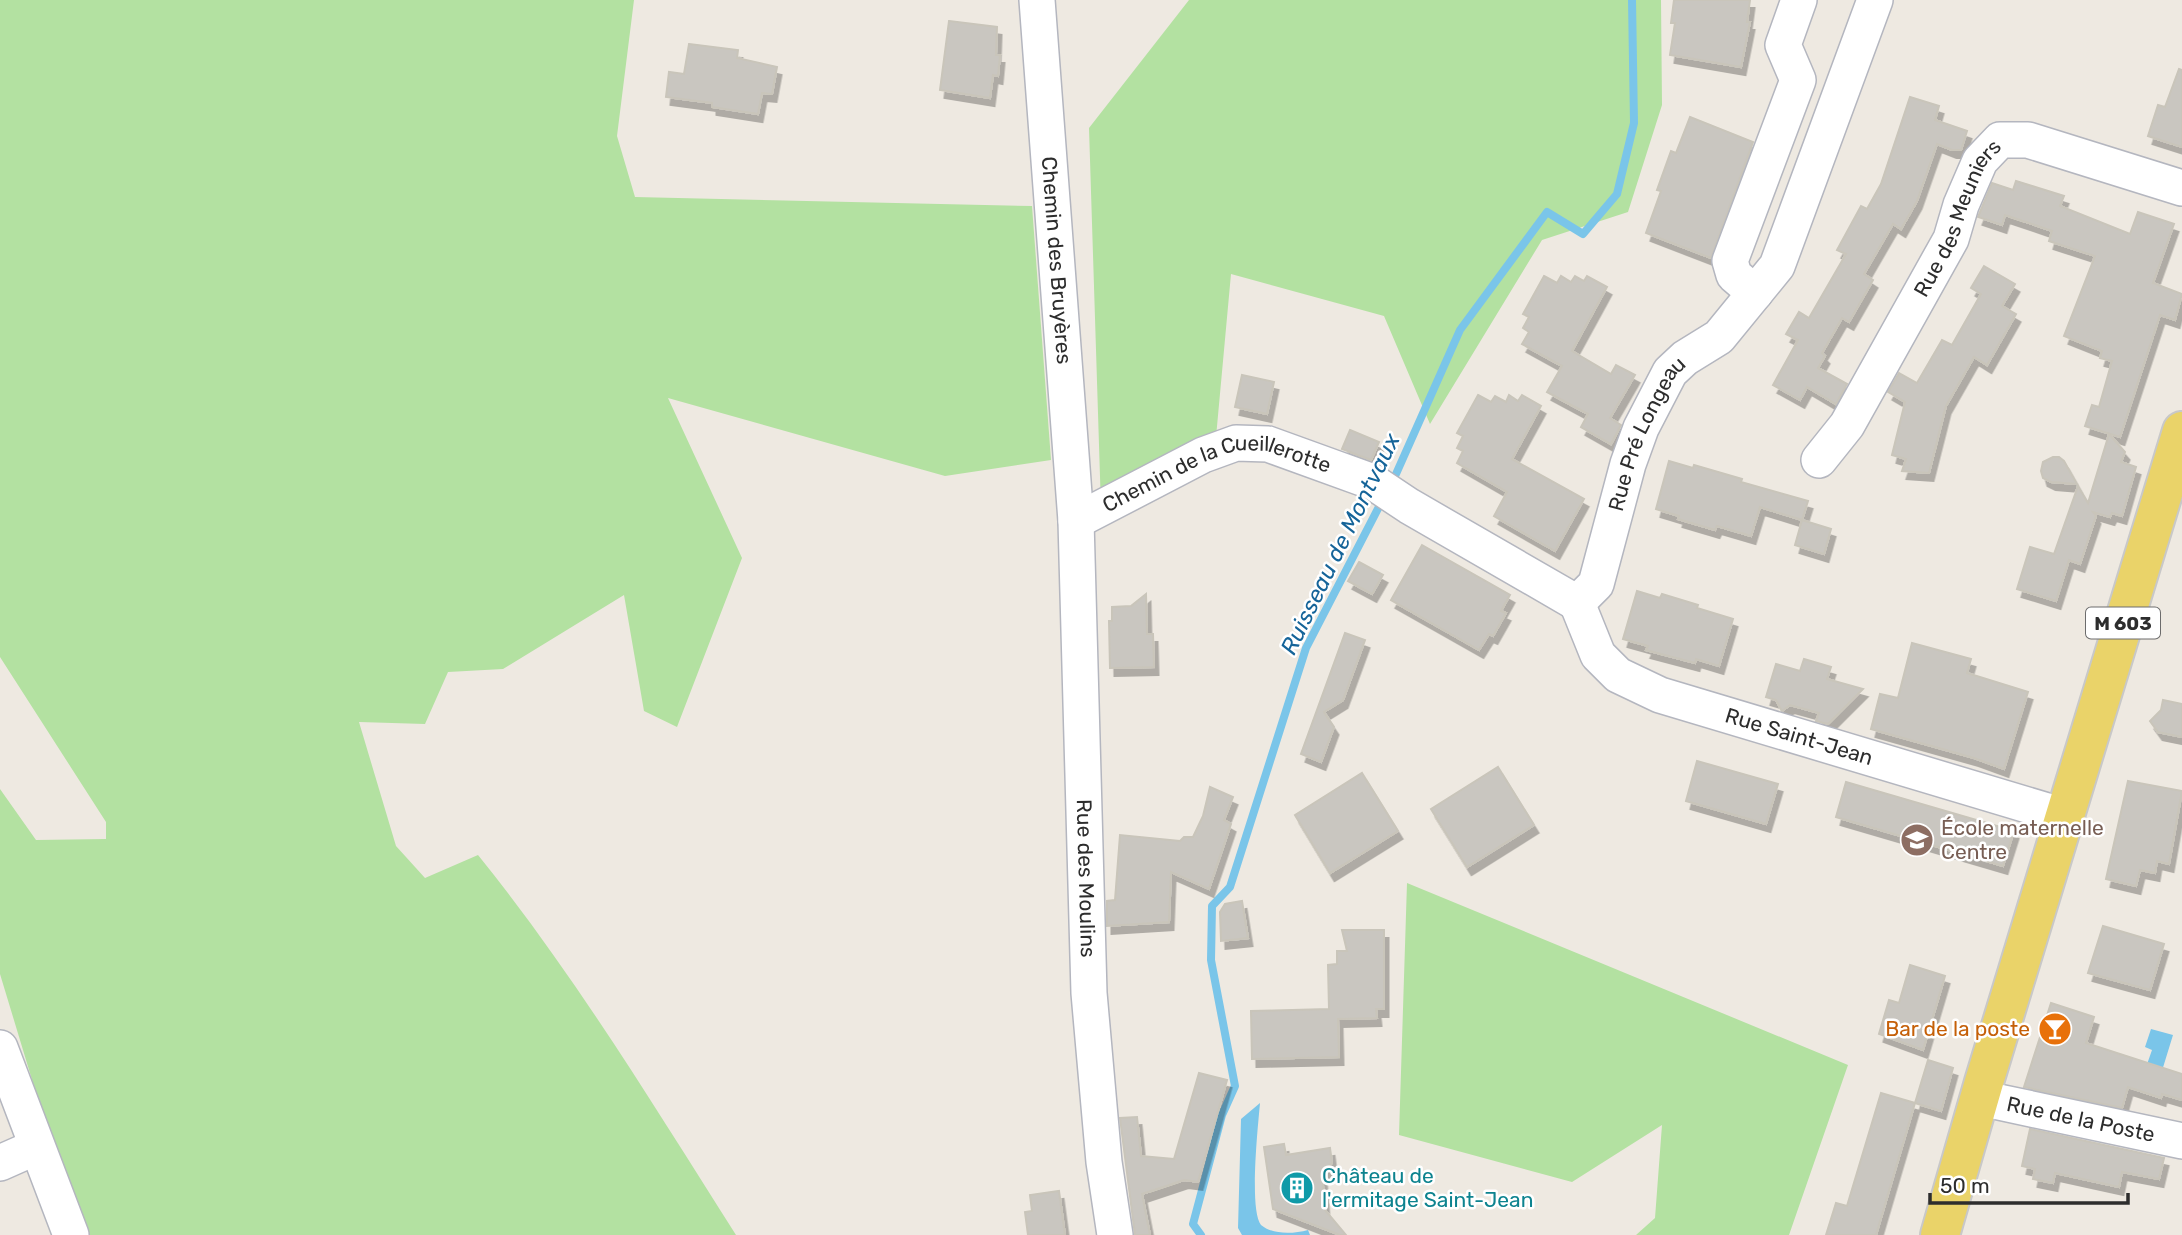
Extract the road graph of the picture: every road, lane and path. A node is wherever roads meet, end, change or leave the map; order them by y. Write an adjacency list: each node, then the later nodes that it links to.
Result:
1 (1037, 0): 8 (street, Chemin des Bruyères)
2 (1799, 0): 5 (street)
3 (1875, 0): 5 (street, Rue Pré Longeau)
4 (2182, 188): 7 (street, Rue des Meuniers)
5 (1755, 293): 9 (street, Rue Pré Longeau)
6 (2182, 430): 10 (main road, M 603)
7 (1819, 460)
8 (1076, 521): 9 (street, Chemin de la Cueillerotte); 17 (street, Rue des Moulins)
9 (1577, 603): 10 (street, Rue Saint-Jean)
10 (2064, 816): 12 (main road, M 603)
11 (0, 1048): 14 (street)
12 (1980, 1098): 13 (street, Rue de la Poste); 18 (main road, M 603)
13 (2182, 1141)
14 (36, 1147): 15 (street); 16 (street)
15 (0, 1163)
16 (71, 1235)
17 (1115, 1235)
18 (1940, 1235)

